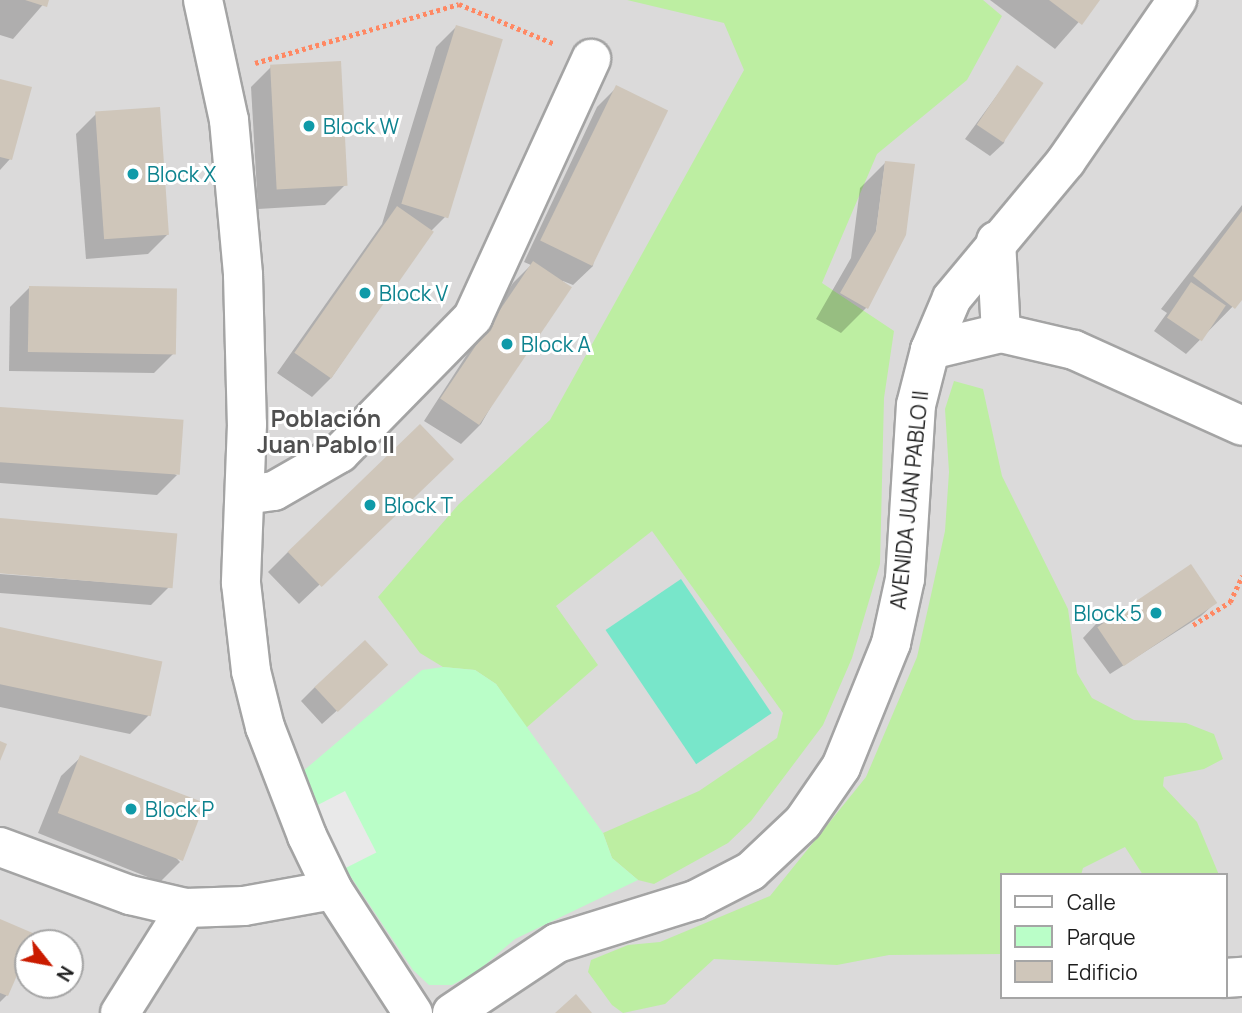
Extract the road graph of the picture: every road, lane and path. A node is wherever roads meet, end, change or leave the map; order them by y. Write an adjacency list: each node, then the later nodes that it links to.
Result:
1 (203, 0): 4 (street)
2 (1166, 4): 5 (street, AVENIDA JUAN PABLO II)
3 (591, 59): 4 (path); 9 (street)
4 (221, 73): 9 (street)
5 (996, 242): 6 (street); 7 (street, AVENIDA JUAN PABLO II)
6 (1001, 333): 7 (street); 8 (street)
7 (930, 350): 17 (street, AVENIDA JUAN PABLO II)
8 (1242, 426)
9 (244, 495): 13 (street)
10 (1242, 576): 11 (path)
11 (1193, 625)
12 (0, 847): 14 (street)
13 (334, 890): 14 (street); 16 (street)
14 (186, 908): 15 (street)
15 (120, 1013)
16 (413, 1013)
17 (452, 1013)

